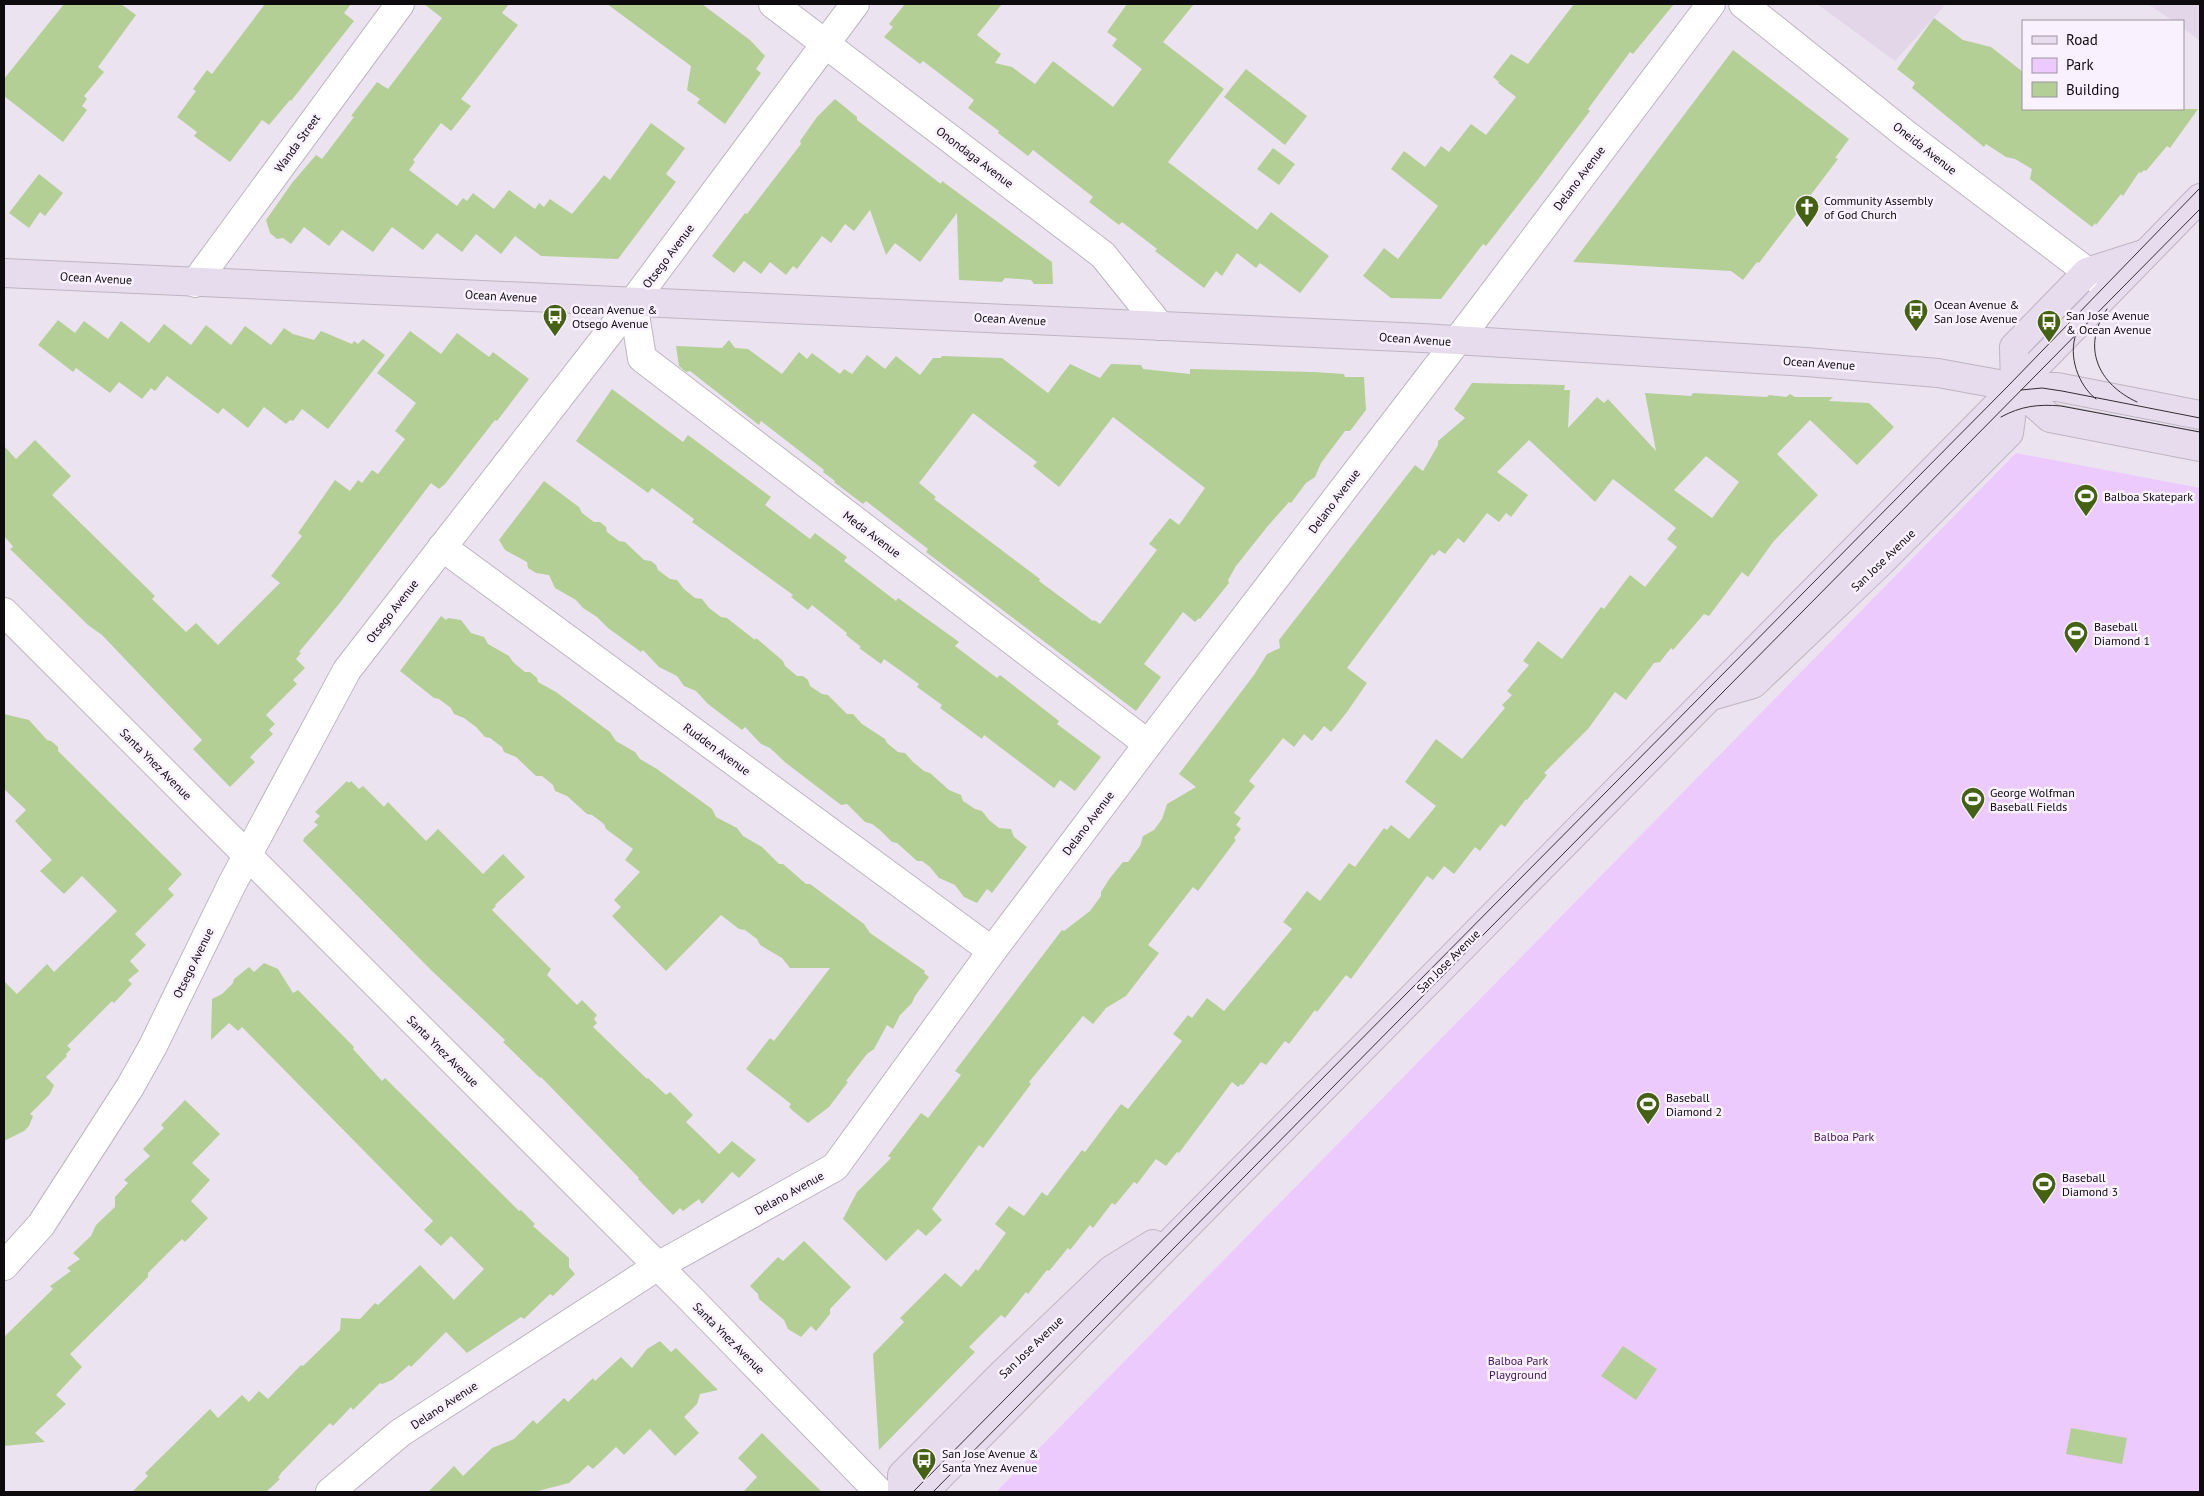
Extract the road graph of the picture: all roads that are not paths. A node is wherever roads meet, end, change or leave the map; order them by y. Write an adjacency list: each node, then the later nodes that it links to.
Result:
1 (400, 4): 11 (street, Wanda Street)
2 (773, 4): 6 (street, Onondaga Avenue)
3 (855, 4): 6 (street, Otsego Avenue)
4 (1711, 4): 15 (street, Delano Avenue)
5 (1743, 4): 9 (street, Oneida Avenue)
6 (825, 43): 13 (street, Otsego Avenue); 14 (street, Onondaga Avenue)
7 (2200, 198): 8 (main road, San Jose Avenue)
8 (2146, 252): 9 (main road, San Jose Avenue); 12 (main road, San Jose Avenue)
9 (2087, 272): 12 (street, Oneida Avenue); 16 (main road, San Jose Avenue)
10 (4, 273): 11 (main road, Ocean Avenue)
11 (195, 283): 13 (main road, Ocean Avenue)
12 (2110, 289): 16 (main road, San Jose Avenue)
13 (633, 302): 14 (main road, Ocean Avenue); 19 (street, Otsego Avenue); 21 (street, Meda Avenue)
14 (1160, 326): 15 (main road, Ocean Avenue)
15 (1456, 341): 16 (main road, Ocean Avenue); 21 (street, Delano Avenue)
16 (2015, 387): 17 (main road, Ocean Avenue); 18 (main road); 24 (main road, San Jose Avenue)
17 (2200, 415)
18 (2200, 447)
19 (442, 547): 22 (street, Otsego Avenue); 23 (street, Rudden Avenue)
20 (4, 612): 22 (street, Santa Ynez Avenue)
21 (1148, 744): 23 (street, Delano Avenue)
22 (248, 856): 25 (street, Otsego Avenue); 26 (street, Santa Ynez Avenue)
23 (992, 951): 26 (street, Delano Avenue)
24 (1187, 1224): 29 (main road, San Jose Avenue); 30 (main road, San Jose Avenue)
25 (4, 1266)
26 (658, 1266): 27 (street, Delano Avenue); 28 (street, Santa Ynez Avenue)
27 (330, 1492)
28 (879, 1492)
29 (902, 1492)
30 (924, 1492)

